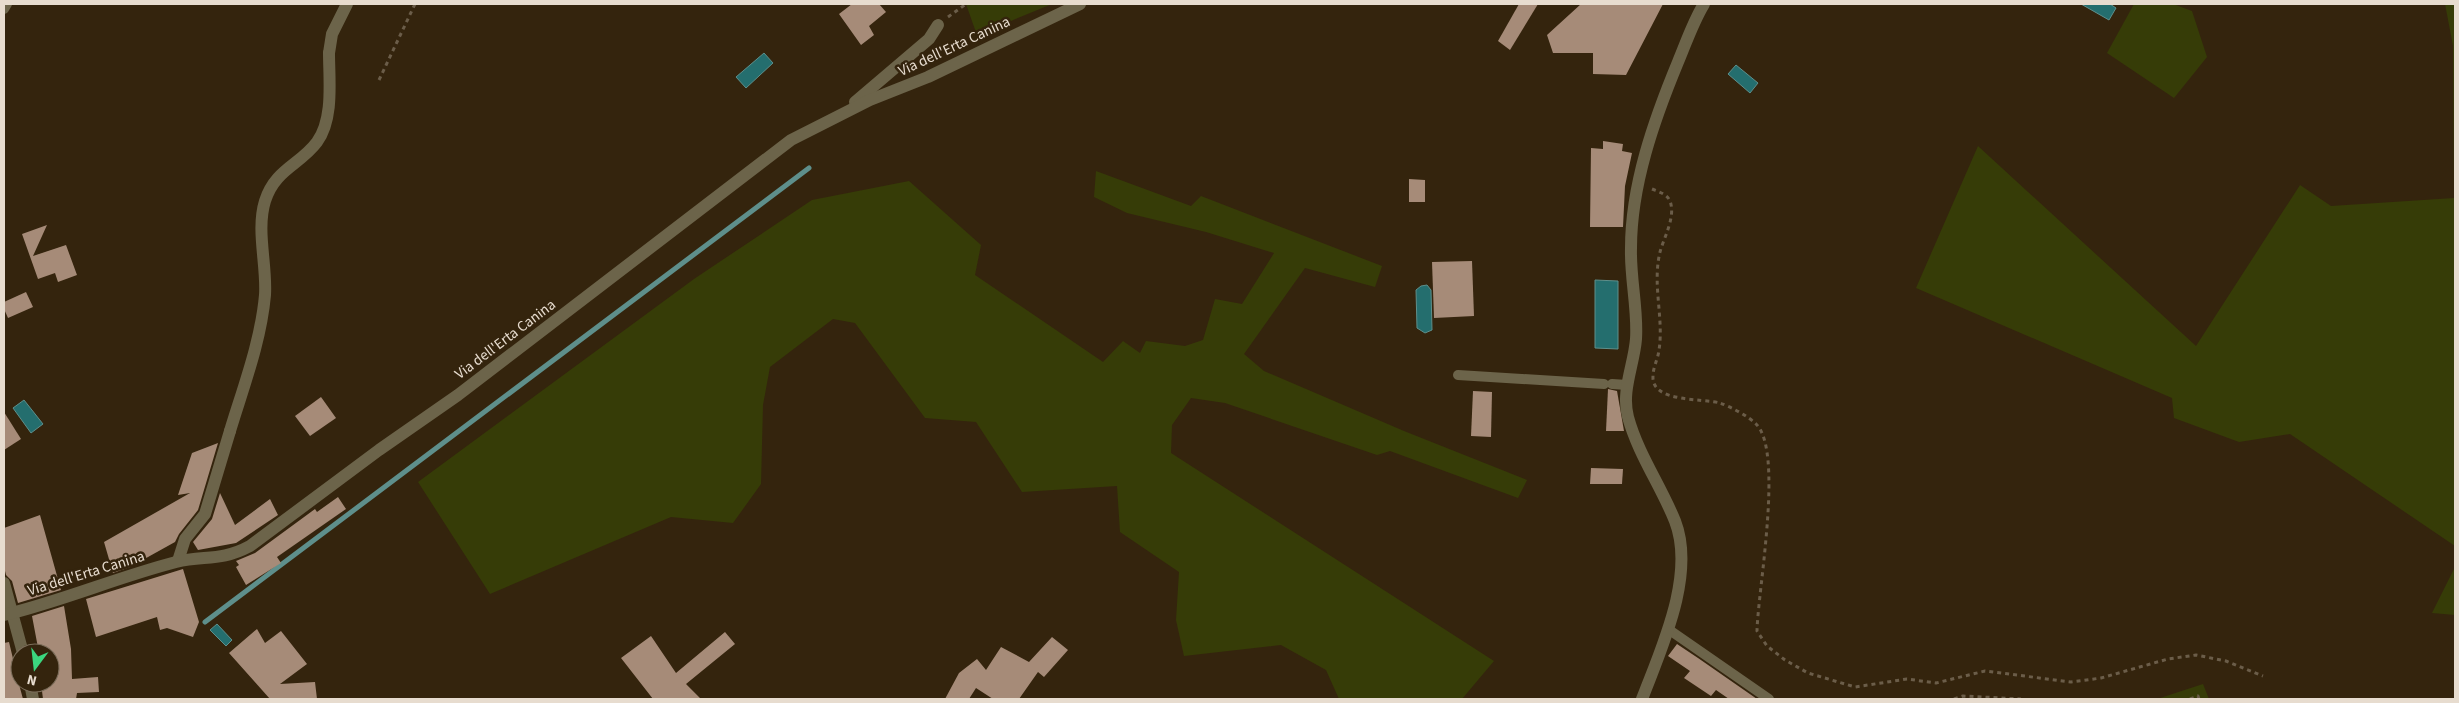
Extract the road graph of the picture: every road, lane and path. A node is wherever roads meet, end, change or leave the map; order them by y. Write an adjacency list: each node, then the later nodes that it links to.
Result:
1 (7, 4): 7 (lane)
2 (347, 4): 14 (street)
3 (415, 4): 9 (path)
4 (966, 4): 8 (path)
5 (1080, 4): 10 (street, Via dell'Erta Canina)
6 (1704, 4): 11 (street)
7 (4, 9)
8 (938, 24): 10 (street, Via dell'Erta Canina)
9 (379, 80)
10 (840, 116): 14 (street, Via dell'Erta Canina)
11 (1638, 187): 13 (street); 19 (path)
12 (1458, 376): 13 (lane)
13 (1627, 385): 17 (street)
14 (178, 562): 16 (street, Via dell'Erta Canina)
15 (4, 583): 16 (street)
16 (9, 614): 18 (street)
17 (1668, 629): 20 (street); 21 (lane)
18 (19, 643)
19 (2263, 676)
20 (1642, 699)
21 (1770, 699)
22 (1954, 699): 23 (path)
23 (2021, 699)
24 (2190, 699): 25 (path)
25 (2199, 699)

